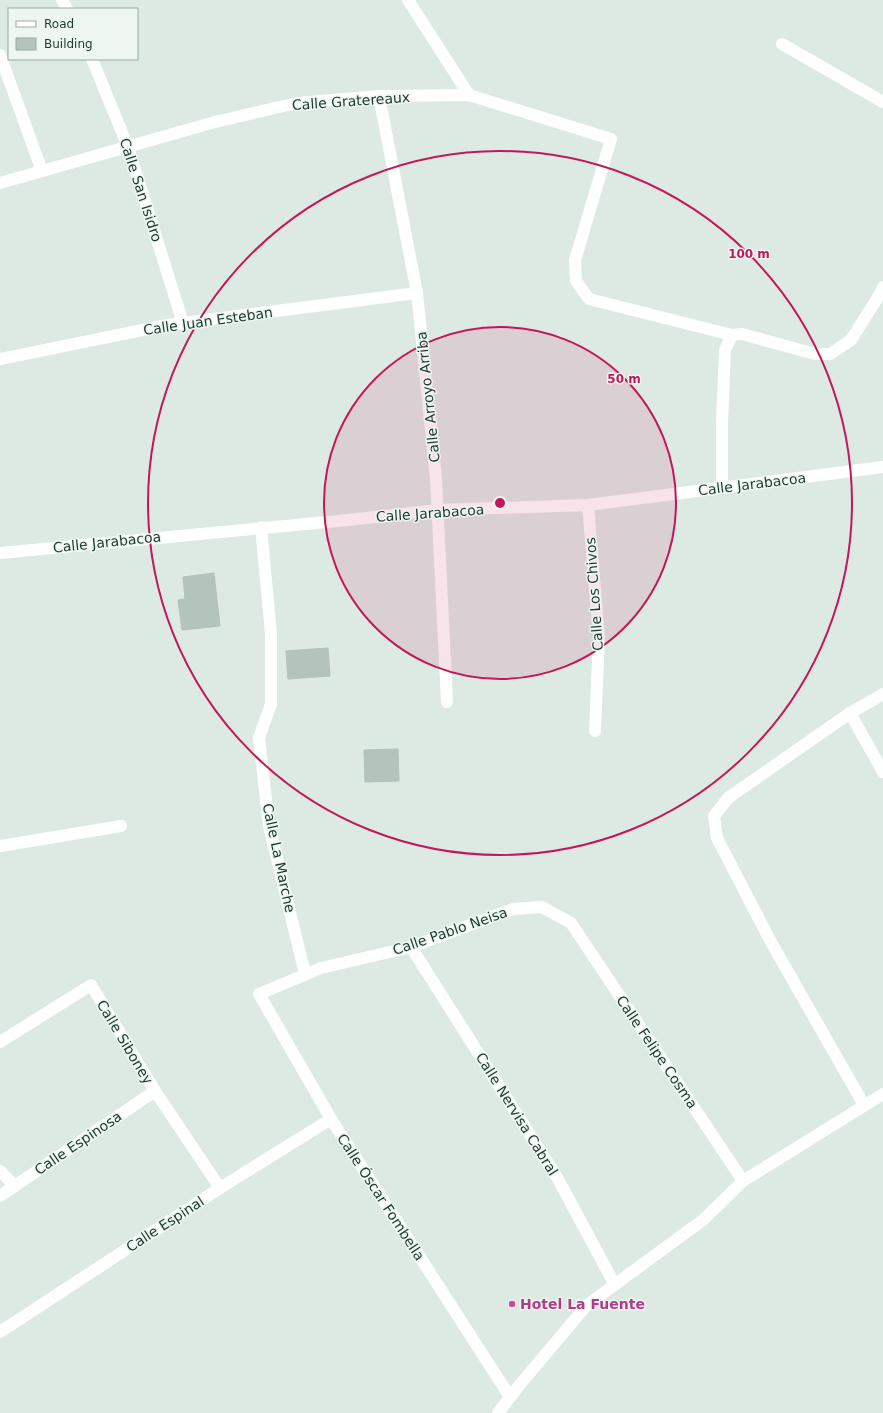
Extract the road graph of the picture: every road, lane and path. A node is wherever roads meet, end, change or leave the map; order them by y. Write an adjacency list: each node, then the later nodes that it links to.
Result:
1 (408, 0): 5 (street)
2 (782, 44): 7 (street)
3 (0, 55): 9 (street)
4 (92, 60): 8 (street, Calle San Isidro)
5 (469, 95): 6 (street, Calle Gratereaux); 14 (street, Calle Gratereaux)
6 (379, 96): 8 (street, Calle Gratereaux); 12 (street, Calle Arroyo Arriba)
7 (883, 102)
8 (128, 147): 9 (street, Calle Gratereaux); 13 (street, Calle San Isidro)
9 (42, 171): 10 (street, Calle Gratereaux)
10 (0, 182)
11 (883, 287): 14 (street)
12 (417, 293): 13 (street, Calle Juan Esteban); 19 (street, Calle Arroyo Arriba)
13 (183, 323): 15 (street, Calle Juan Esteban)
14 (732, 335): 17 (street)
15 (0, 359)
16 (883, 467): 17 (street, Calle Jarabacoa)
17 (722, 487): 18 (street, Calle Jarabacoa)
18 (588, 505): 19 (street, Calle Jarabacoa); 25 (street, Calle Los Chivos)
19 (437, 510): 20 (street, Calle Jarabacoa); 23 (street, Calle Arroyo Arriba)
20 (261, 527): 21 (street, Calle Jarabacoa); 31 (street, Calle La Marche)
21 (0, 553)
22 (883, 694): 24 (street)
23 (447, 702)
24 (850, 713): 26 (street); 36 (street)
25 (595, 731)
26 (883, 772)
27 (121, 826): 28 (street)
28 (0, 846)
29 (571, 923): 30 (street, Calle Pablo Neisa); 39 (street, Calle Felipe Cosma)
30 (411, 947): 31 (street, Calle Pablo Neisa); 43 (street, Calle Nervisa Cabral)
31 (305, 974): 32 (street, Calle Pablo Neisa)
32 (259, 994): 37 (street, Calle Óscar Fombella)
33 (0, 1042): 34 (street, Calle Siboney)
34 (155, 1091): 40 (street, Calle Espinosa); 41 (street, Calle Siboney)
35 (883, 1094): 36 (street)
36 (864, 1105): 39 (street)
37 (331, 1119): 41 (street, Calle Espinal); 45 (street, Calle Óscar Fombella)
38 (0, 1171): 40 (street)
39 (743, 1181): 43 (street)
40 (15, 1186): 42 (street, Calle Espinosa)
41 (220, 1188): 44 (street, Calle Espinal)
42 (0, 1196)
43 (615, 1285): 45 (street)
44 (0, 1332)
45 (510, 1397): 46 (street)
46 (498, 1413)

